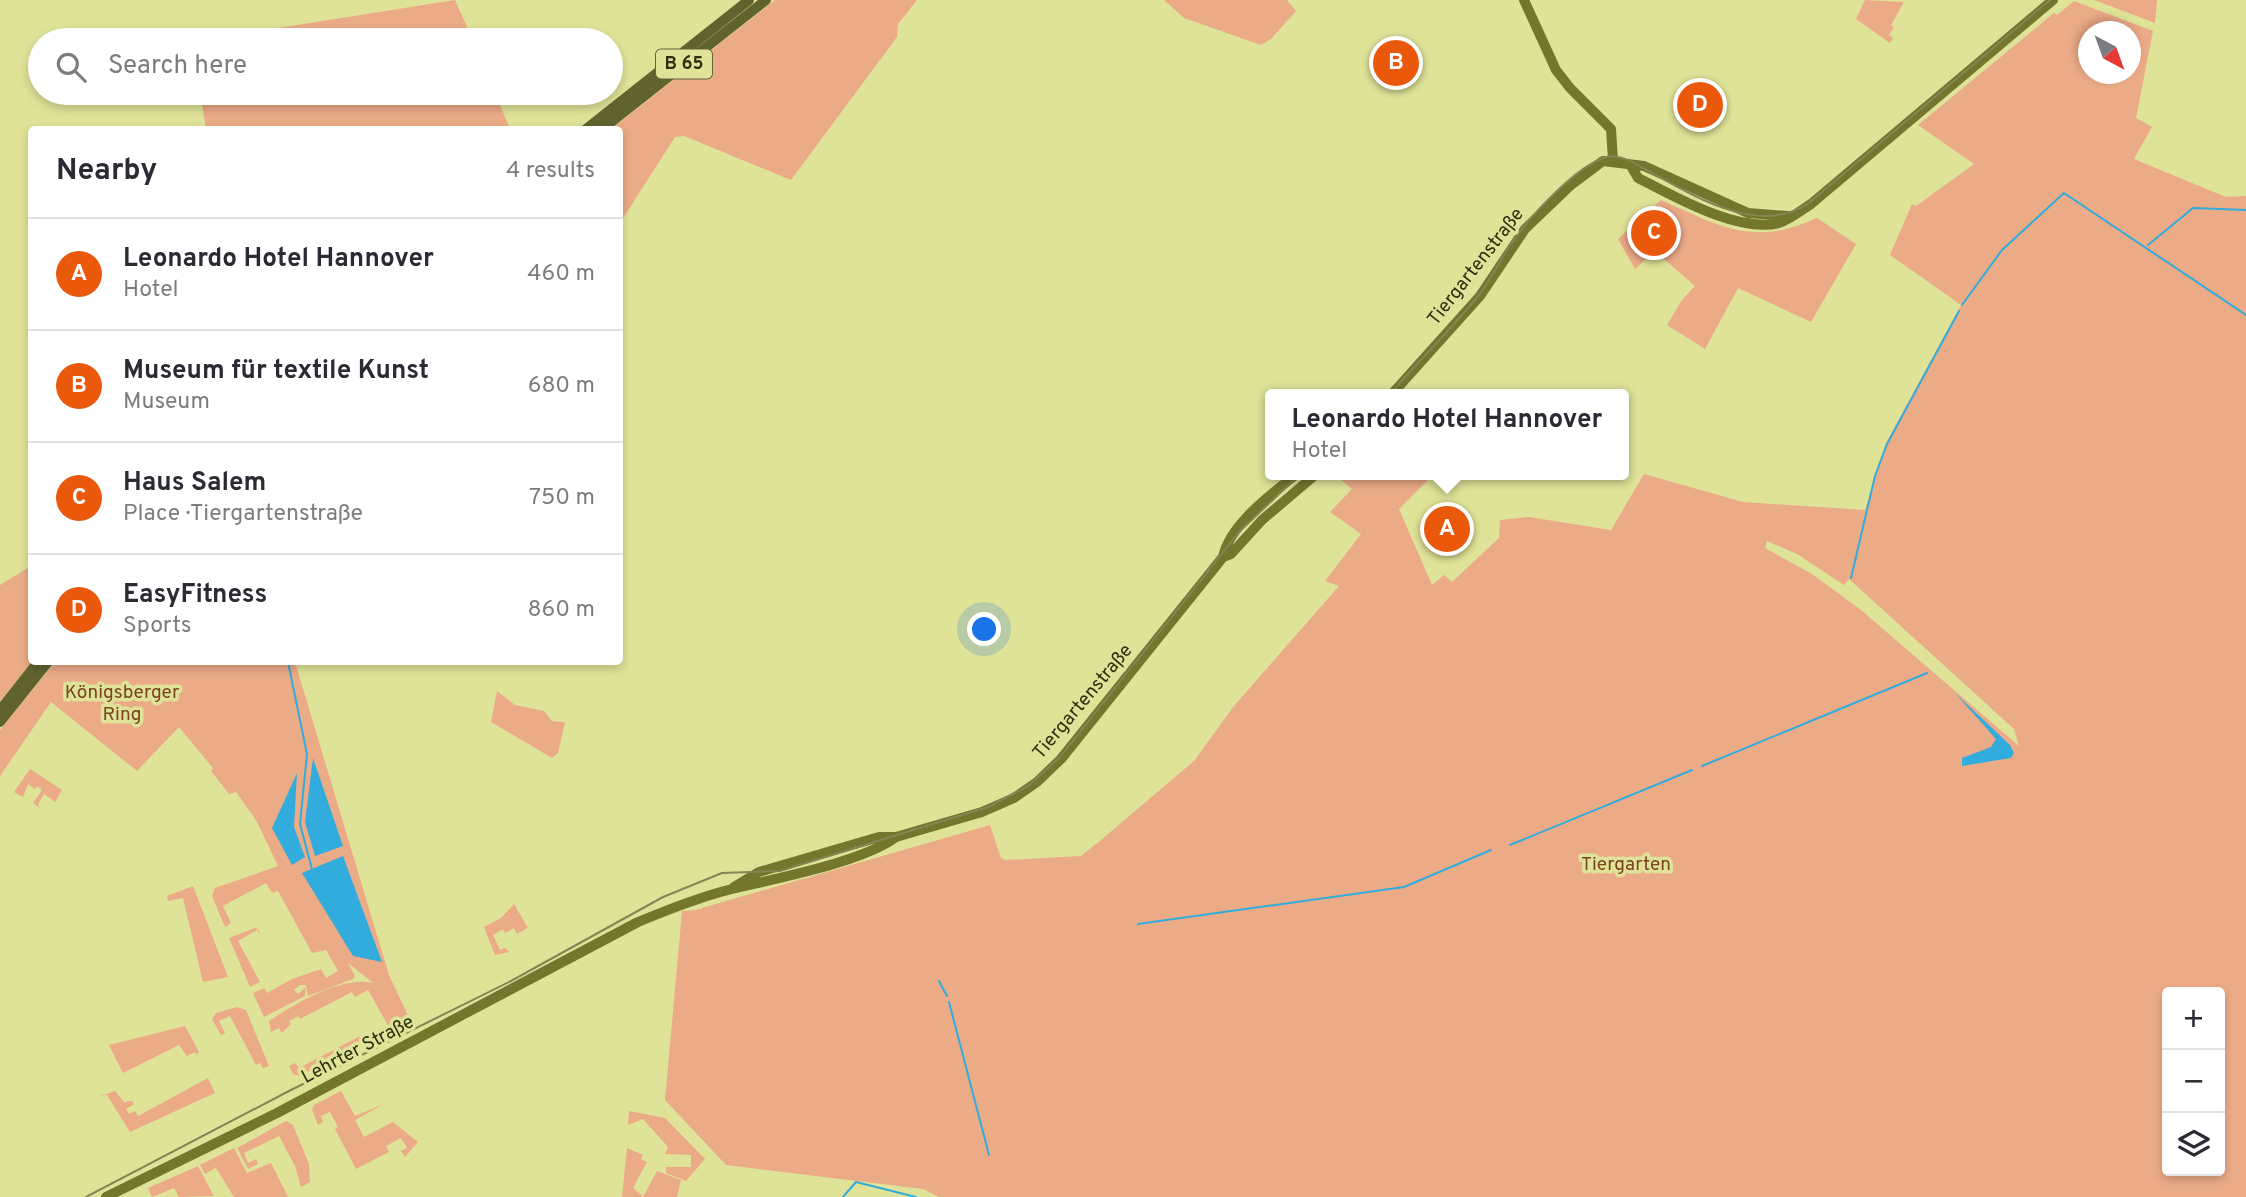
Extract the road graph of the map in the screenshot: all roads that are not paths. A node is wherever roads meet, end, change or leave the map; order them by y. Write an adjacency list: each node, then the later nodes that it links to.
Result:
1 (749, 0): 5 (highway, B 65)
2 (766, 0): 8 (highway, B 65)
3 (1524, 0): 9 (main road)
4 (2053, 0): 9 (main road)
5 (623, 100)
6 (617, 105): 7 (highway, B 65)
7 (590, 126)
8 (606, 126)
9 (1613, 160): 10 (main road, Tiergartenstraße)
10 (1396, 389)
11 (1290, 480): 13 (main road, Tiergartenstraße)
12 (1309, 480): 13 (main road, Tiergartenstraße)
13 (1223, 556): 18 (main road, Tiergartenstraße)
14 (36, 665): 16 (highway)
15 (46, 665): 17 (highway)
16 (0, 709)
17 (0, 722)
18 (624, 930): 19 (main road, Lehrter Straße)
19 (106, 1197)

